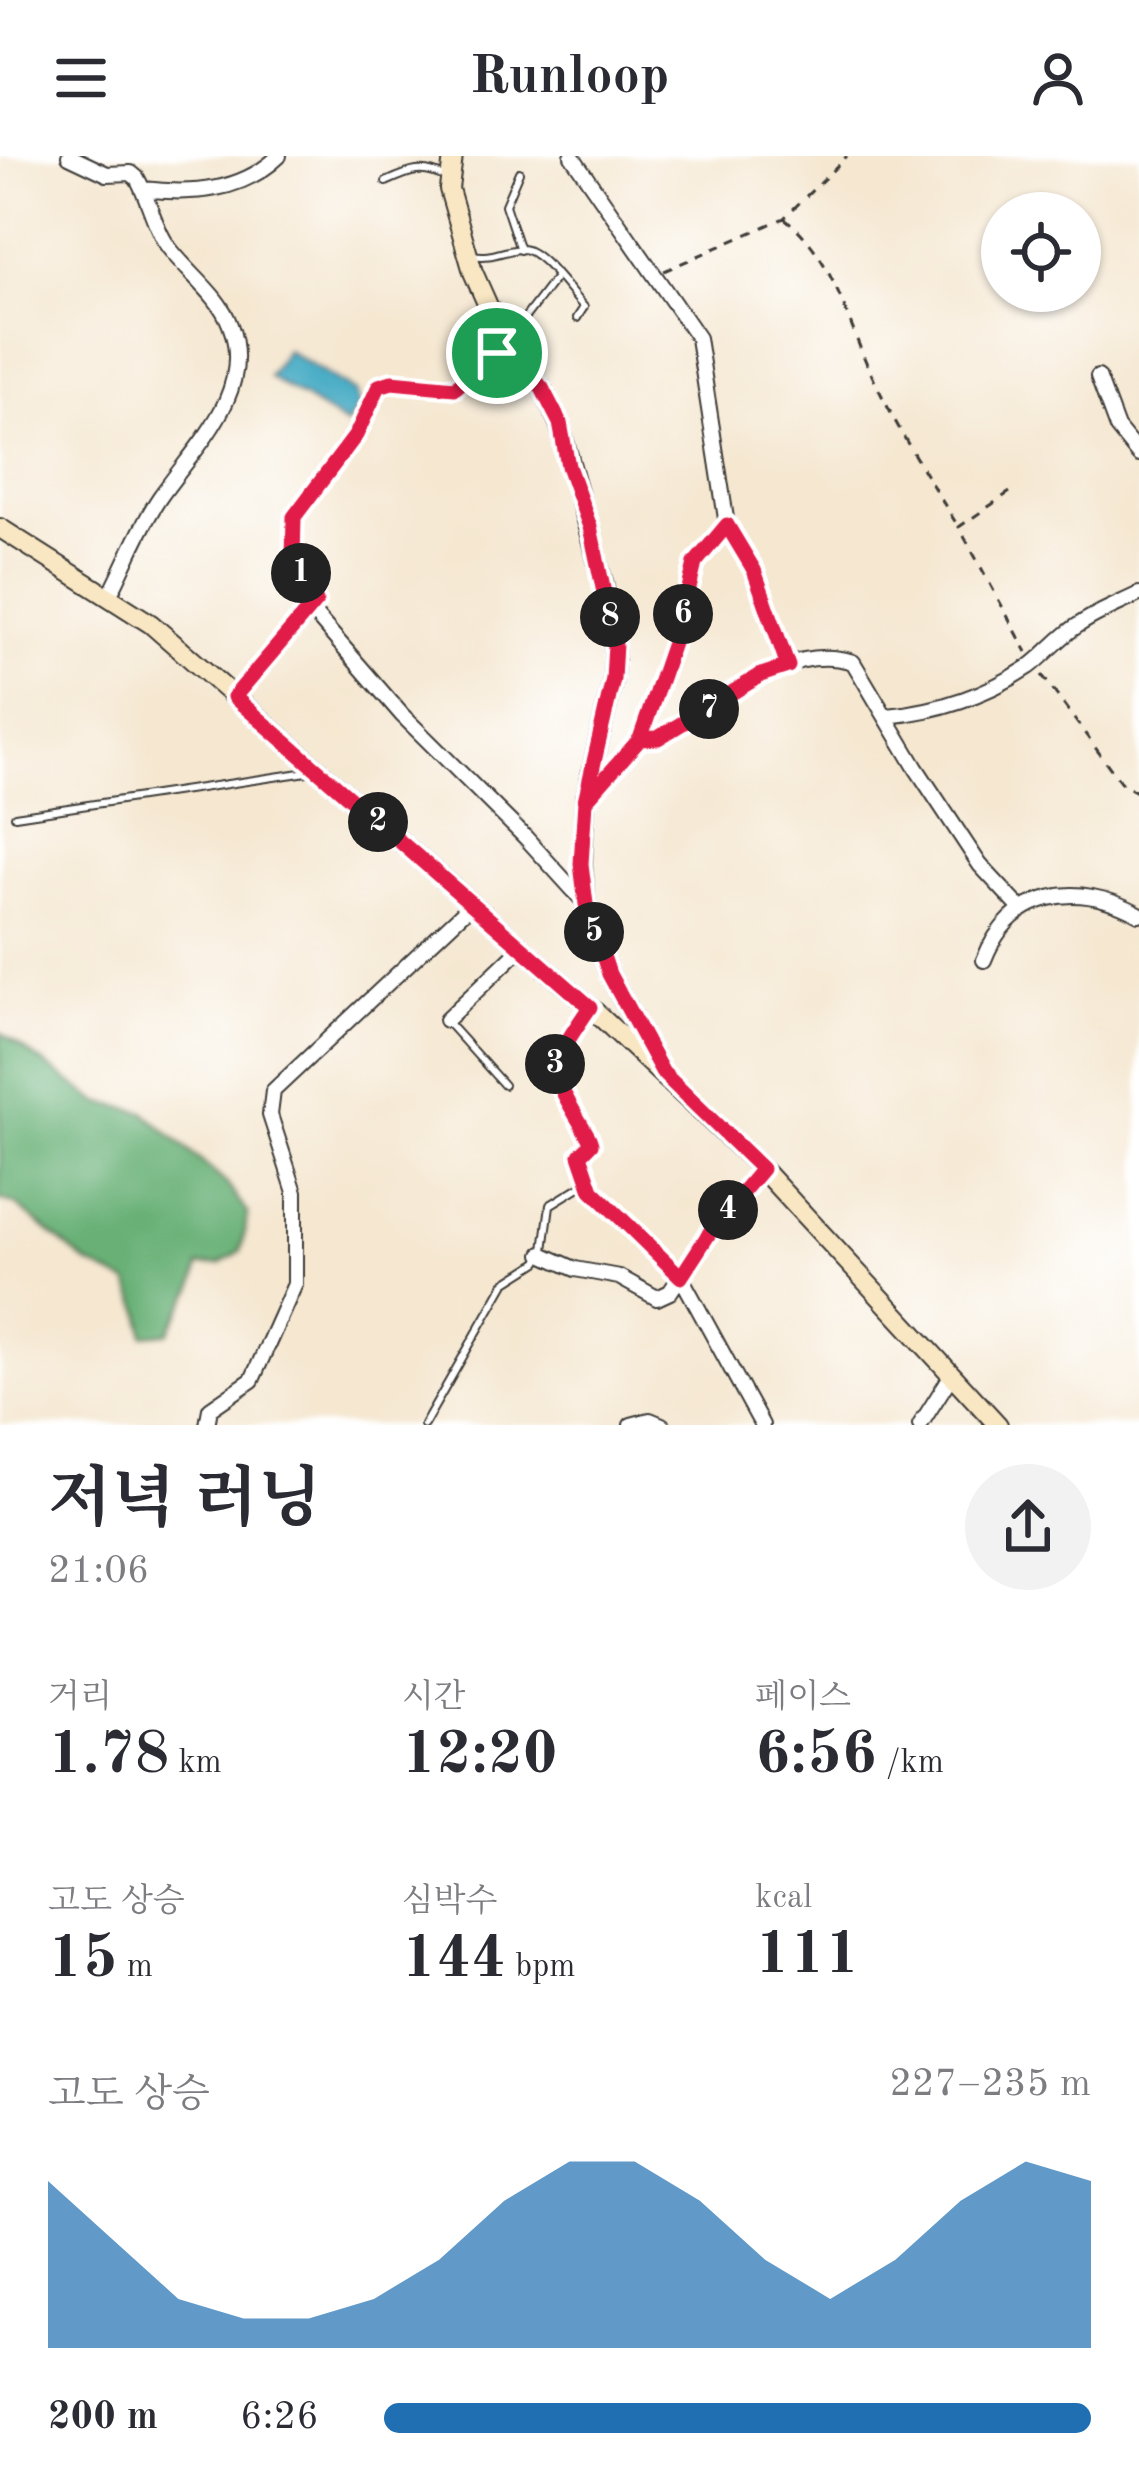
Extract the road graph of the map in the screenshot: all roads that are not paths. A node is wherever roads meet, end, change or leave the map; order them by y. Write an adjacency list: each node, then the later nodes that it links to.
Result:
1 (69, 156): 8 (street)
2 (279, 156): 8 (street)
3 (453, 156): 6 (main road)
4 (572, 156): 16 (street)
5 (519, 172): 9 (lane)
6 (449, 180): 7 (lane); 10 (main road)
7 (386, 182)
8 (143, 189): 19 (street)
9 (520, 250): 10 (lane); 11 (lane)
10 (466, 254): 13 (main road)
11 (556, 277): 12 (lane); 13 (lane)
12 (577, 318)
13 (505, 344): 25 (main road)
14 (1098, 377): 15 (street)
15 (1139, 455)
16 (727, 525): 20 (street); 23 (street)
17 (0, 528): 19 (main road)
18 (1139, 594): 22 (street)
19 (110, 596): 21 (main road)
20 (788, 666): 22 (street); 23 (street)
21 (234, 697): 24 (main road); 27 (street)
22 (887, 716): 29 (street)
23 (640, 739): 25 (street)
24 (320, 770): 26 (lane); 28 (main road)
25 (585, 801): 27 (main road)
26 (15, 816)
27 (586, 904): 35 (main road)
28 (471, 905): 31 (main road); 42 (street)
29 (1020, 908): 30 (street); 32 (street)
30 (1139, 914)
31 (521, 948): 33 (main road); 34 (street)
32 (984, 960)
33 (590, 1007): 35 (main road); 38 (lane)
34 (446, 1020): 36 (lane)
35 (663, 1073): 37 (main road)
36 (504, 1084)
37 (762, 1169): 40 (street); 41 (main road)
38 (589, 1181): 39 (lane); 40 (lane)
39 (542, 1254): 40 (street); 43 (lane)
40 (681, 1277): 46 (street)
41 (951, 1376): 47 (street); 48 (main road)
42 (207, 1425)
43 (424, 1425)
44 (631, 1425): 45 (street)
45 (662, 1425)
46 (762, 1425)
47 (920, 1425)
48 (998, 1425)

